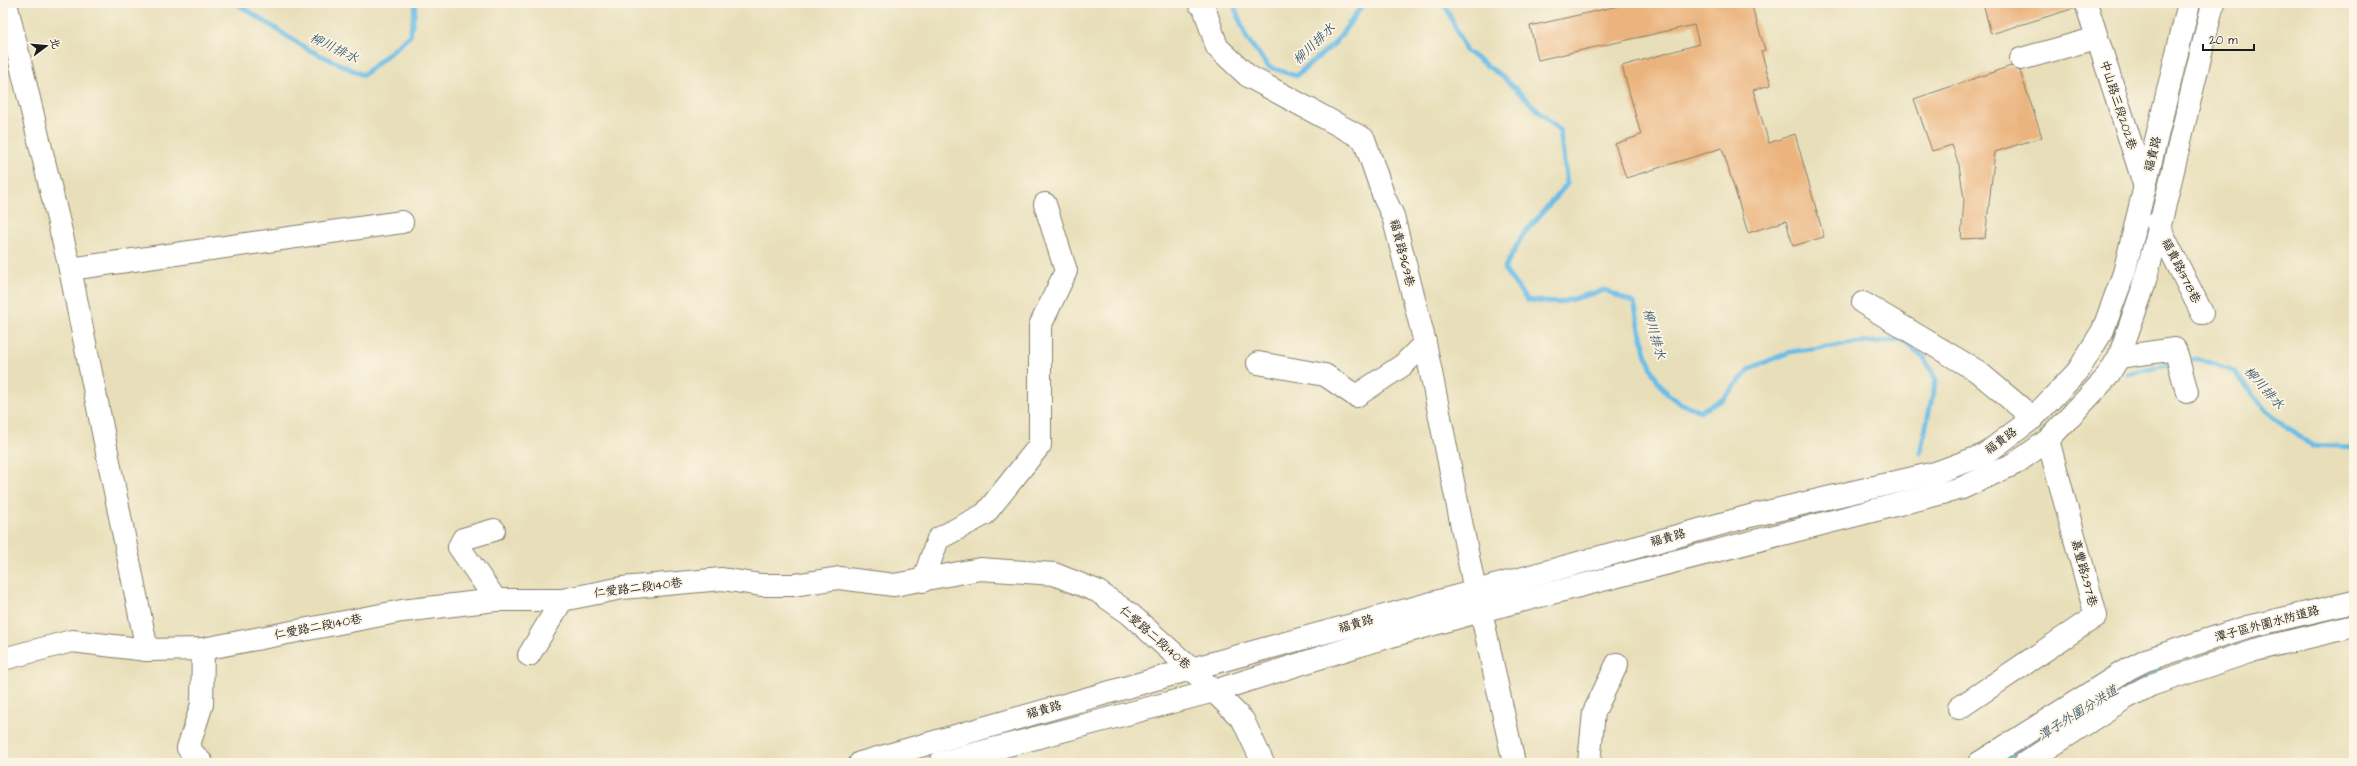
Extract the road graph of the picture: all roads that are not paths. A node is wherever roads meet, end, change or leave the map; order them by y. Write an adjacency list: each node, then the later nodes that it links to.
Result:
1 (6, 3): 12 (street)
2 (1199, 3): 15 (street, 福貴路969巷)
3 (2086, 3): 6 (street, 中山路三段202巷)
4 (2189, 3): 8 (street, 福貴路)
5 (2213, 3): 11 (street, 福貴路)
6 (2097, 38): 7 (street); 8 (street, 中山路三段202巷)
7 (2021, 59)
8 (2145, 187): 11 (street, 中山路三段202巷); 19 (street, 福貴路)
9 (1045, 204): 22 (street)
10 (402, 222): 12 (street)
11 (2159, 229): 14 (street, 福貴路1378巷); 16 (street, 福貴路)
12 (70, 269): 30 (street)
13 (1863, 303): 19 (street)
14 (2202, 313)
15 (1425, 343): 17 (street); 25 (street, 福貴路969巷)
16 (2119, 357): 18 (street); 20 (street, 福貴路)
17 (1258, 362)
18 (2187, 392)
19 (2033, 418): 25 (street, 福貴路)
20 (2048, 440): 25 (street, 福貴路); 37 (street, 嘉豐路297巷)
21 (494, 530): 23 (street)
22 (923, 581): 24 (street, 仁愛路二段140巷); 34 (street, 仁愛路二段140巷)
23 (496, 600): 24 (street, 仁愛路二段140巷); 28 (street, 仁愛路二段140巷)
24 (562, 600): 31 (street)
25 (1478, 601): 34 (street, 福貴路); 36 (street, 福貴路); 42 (street, 福貴路969巷)
26 (2354, 602): 29 (street, 潭子區外圍水防道路)
27 (2354, 626): 35 (street, 潭子區外圍水防道路)
28 (203, 649): 30 (street, 仁愛路二段140巷); 38 (street)
29 (2181, 649): 35 (street); 44 (street, 潭子區外圍水防道路)
30 (147, 650): 32 (street, 仁愛路二段140巷)
31 (529, 655)
32 (3, 659)
33 (1617, 664): 43 (street)
34 (1191, 669): 36 (street, 仁愛路二段140巷); 39 (street, 福貴路)
35 (2187, 672): 45 (street, 潭子區外圍水防道路)
36 (1214, 691): 40 (street, 福貴路); 41 (street, 仁愛路二段140巷)
37 (1959, 708)
38 (202, 763)
39 (860, 763)
40 (940, 763)
41 (1263, 763)
42 (1514, 763)
43 (1589, 763)
44 (1979, 763)
45 (2025, 763)

